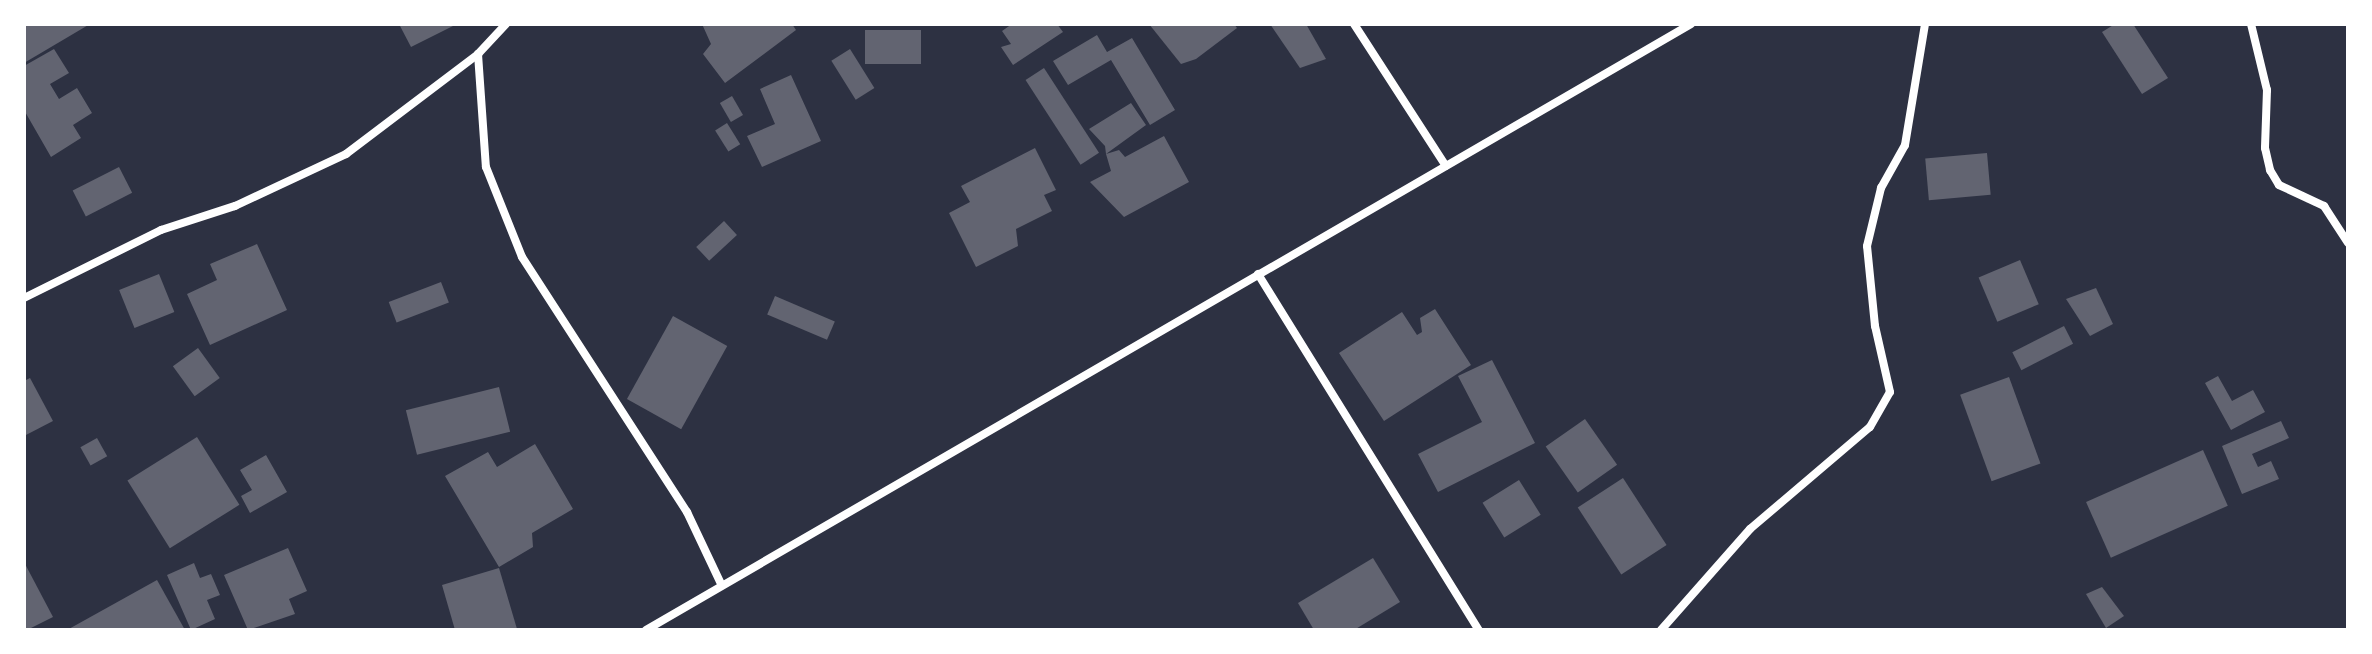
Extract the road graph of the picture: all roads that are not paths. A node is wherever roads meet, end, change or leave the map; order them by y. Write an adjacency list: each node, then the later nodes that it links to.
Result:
1 (506, 24): 6 (street)
2 (1354, 24): 7 (street)
3 (1691, 24): 7 (street)
4 (1925, 24): 14 (street)
5 (2251, 24): 8 (street)
6 (478, 54): 10 (street); 11 (street)
7 (1446, 166): 9 (street)
8 (2348, 243)
9 (1258, 274): 11 (street); 13 (street)
10 (24, 298)
11 (721, 584): 12 (street)
12 (646, 630)
13 (1479, 630)
14 (1661, 630)

